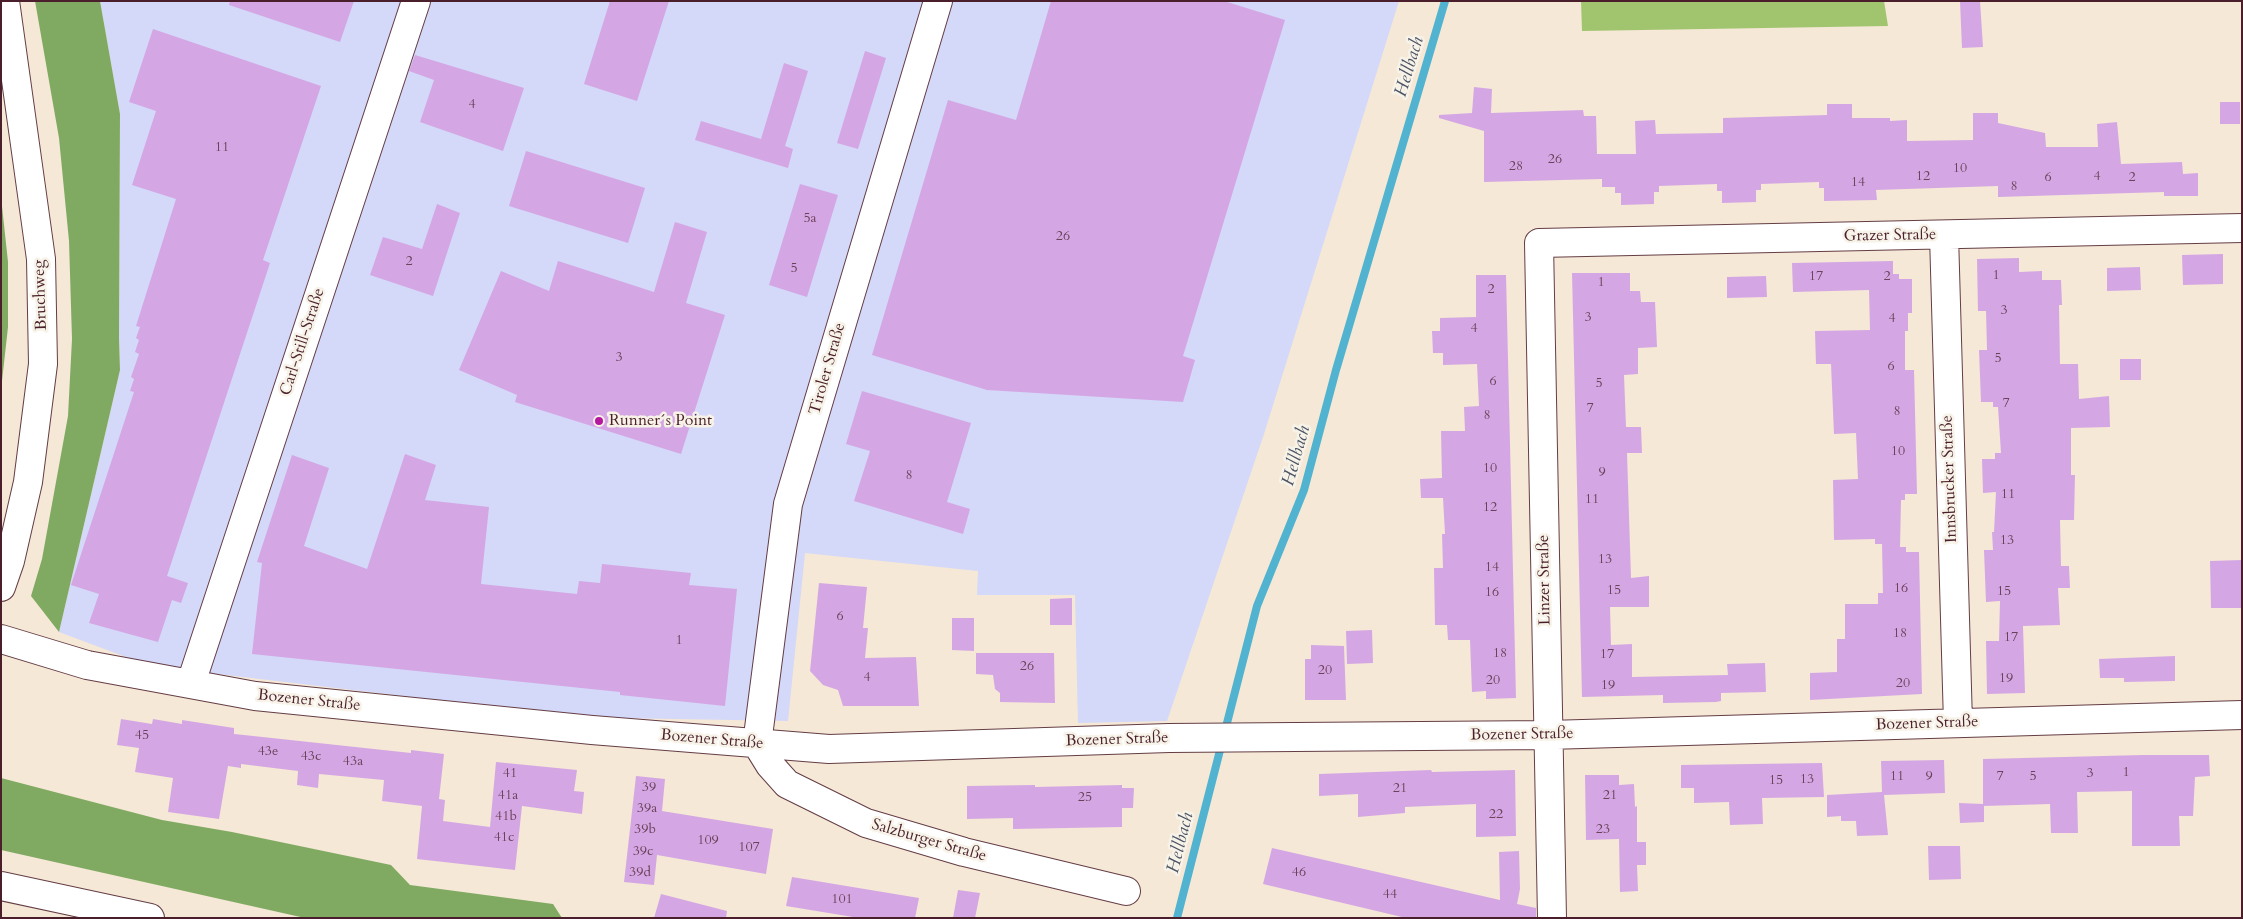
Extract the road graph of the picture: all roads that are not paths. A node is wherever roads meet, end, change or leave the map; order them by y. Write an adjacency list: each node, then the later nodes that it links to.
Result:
1 (5, 1): 7 (main road, Bruchweg)
2 (416, 1): 9 (main road, Carl-Still-Straße)
3 (938, 1): 13 (main road, Tiroler Straße)
4 (2242, 228): 5 (main road, Grazer Straße)
5 (1944, 235): 6 (main road, Grazer Straße); 11 (main road, Innsbrucker Straße)
6 (1539, 243): 12 (main road, Linzer Straße)
7 (1, 587)
8 (1, 639): 9 (main road, Bozener Straße)
9 (191, 684): 13 (main road, Bozener Straße)
10 (2242, 715): 11 (main road, Bozener Straße)
11 (1958, 723): 12 (main road, Bozener Straße)
12 (1548, 735): 13 (main road, Bozener Straße); 17 (main road, Linzer Straße)
13 (757, 744): 15 (main road, Salzburger Straße)
14 (1, 886): 16 (main road)
15 (1126, 891)
16 (150, 918)
17 (1552, 918)

